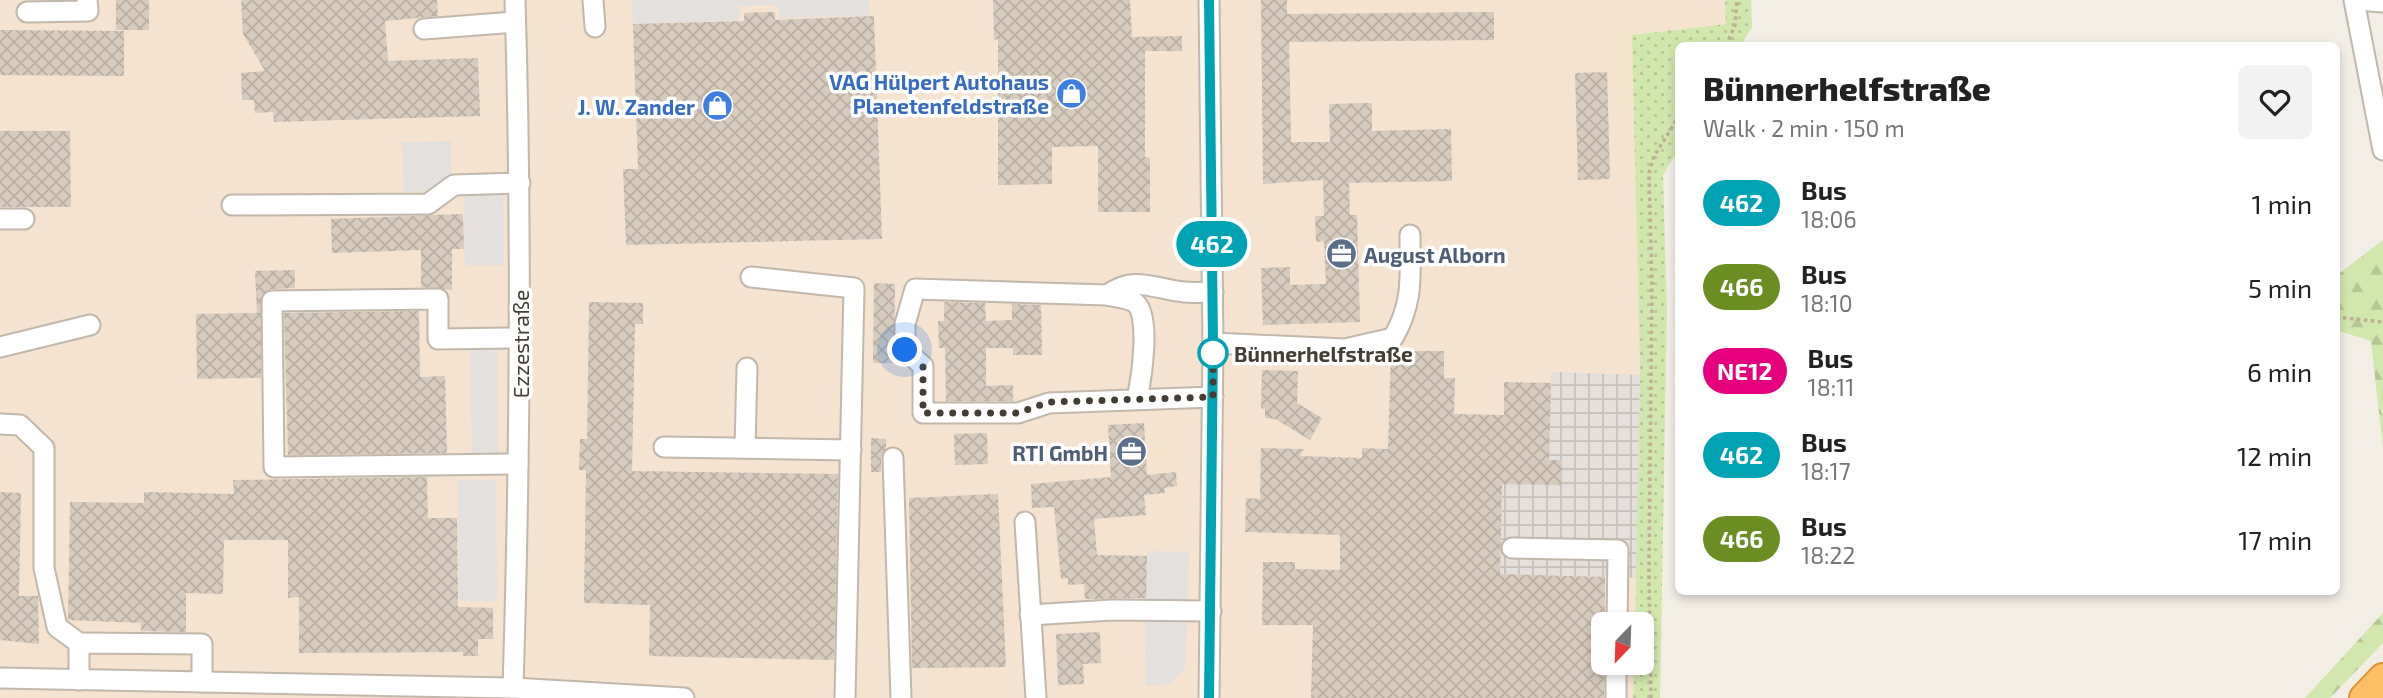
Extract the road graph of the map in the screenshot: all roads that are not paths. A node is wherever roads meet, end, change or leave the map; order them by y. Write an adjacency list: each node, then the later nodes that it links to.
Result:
1 (88, 0): 7 (street)
2 (514, 0): 8 (street, Ezzestraße)
3 (593, 0): 9 (street)
4 (1209, 0): 18 (street)
5 (2355, 0): 6 (street); 11 (street)
6 (2383, 2)
7 (27, 12)
8 (515, 22): 10 (street); 12 (street, Ezzestraße)
9 (595, 27)
10 (424, 29)
11 (2383, 150)
12 (520, 183): 13 (street); 21 (street, Ezzestraße)
13 (232, 205)
14 (0, 219): 15 (street)
15 (24, 219)
16 (1410, 235): 22 (street)
17 (751, 276): 30 (street)
18 (1213, 292): 19 (street); 22 (street)
19 (1107, 295): 26 (street); 26 (street)
20 (90, 326): 23 (street)
21 (520, 338): 32 (street, Ezzestraße); 32 (street)
22 (1213, 343): 25 (street)
23 (0, 347)
24 (747, 368): 29 (street)
25 (1213, 397): 26 (street); 35 (street)
26 (1137, 398)
27 (0, 425): 38 (street)
28 (664, 447): 29 (street)
29 (745, 448): 30 (street)
30 (851, 450): 48 (street)
31 (893, 458): 49 (street)
32 (518, 464): 44 (street, Ezzestraße)
33 (1025, 522): 37 (street)
34 (1512, 548): 36 (street)
35 (1211, 611): 37 (street); 51 (street)
36 (1617, 612)
37 (1030, 615): 50 (street)
38 (79, 643): 42 (street); 43 (street)
39 (1616, 676): 52 (street)
40 (0, 678): 42 (street)
41 (2383, 678): 53 (highway)
42 (79, 680): 45 (street)
43 (202, 682): 45 (street); 46 (street)
44 (513, 688): 46 (street); 47 (street)
45 (174, 690)
46 (361, 692)
47 (684, 698)
48 (845, 698)
49 (901, 698)
50 (1035, 698)
51 (1209, 698)
52 (1616, 698)
53 (2364, 698)

